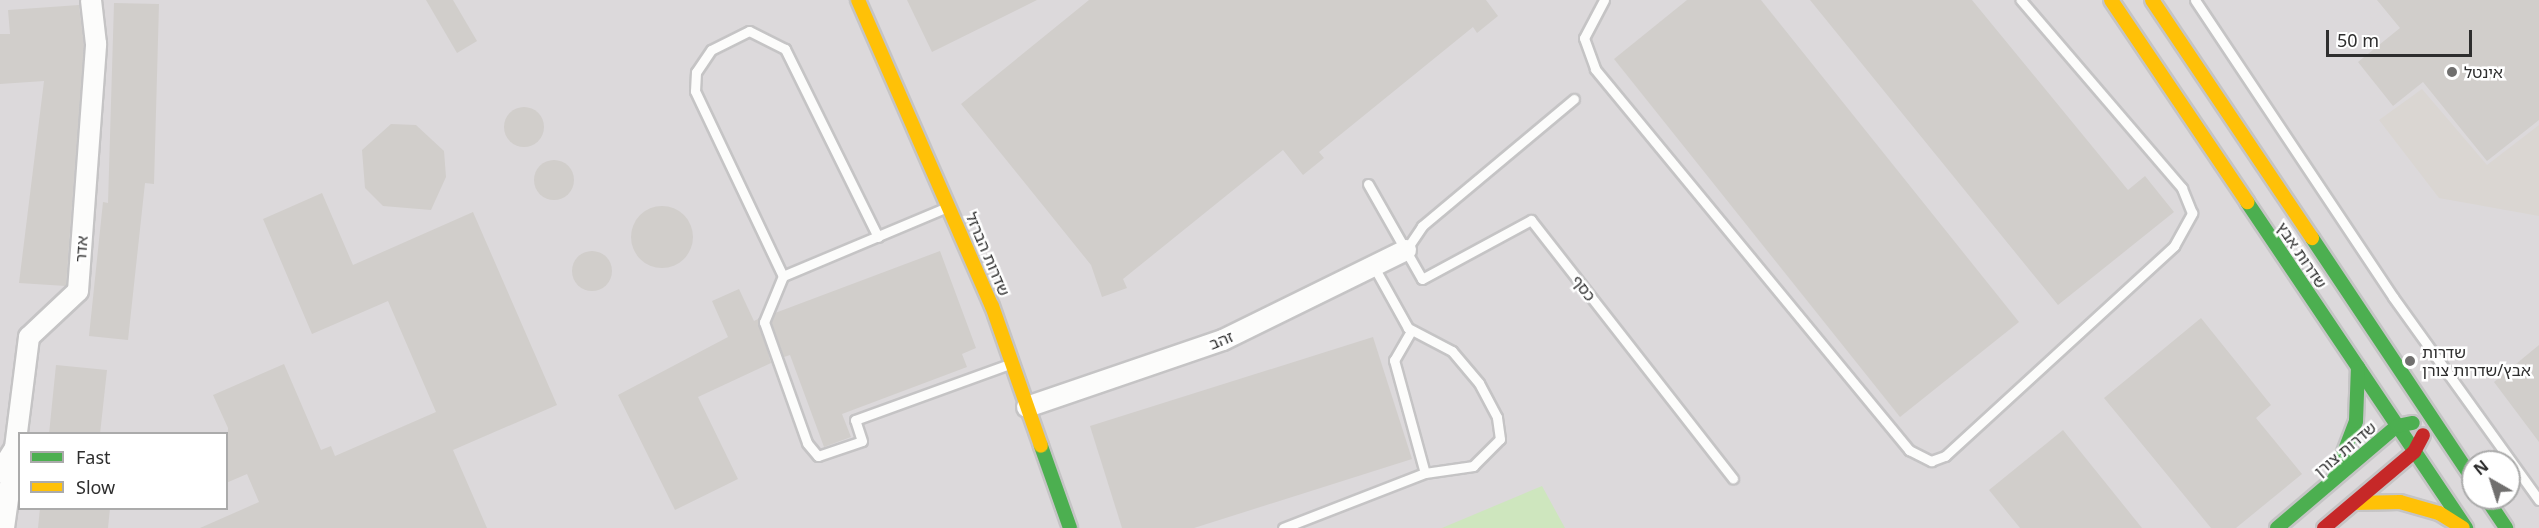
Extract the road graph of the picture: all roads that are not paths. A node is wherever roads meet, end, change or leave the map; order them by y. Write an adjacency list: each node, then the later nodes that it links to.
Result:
1 (91, 0): 21 (street, אדר)
2 (858, 0): 10 (street, שדרות הברזל)
3 (1604, 0): 4 (lane)
4 (2021, 0)
5 (2111, 0): 17 (street, שדרות אבץ)
6 (2152, 0): 19 (street, שדרות אבץ)
7 (2195, 0): 28 (lane)
8 (1574, 99): 12 (lane)
9 (1368, 184): 12 (lane)
10 (950, 206): 11 (lane); 16 (street, שדרות הברזל)
11 (878, 237): 14 (lane); 14 (lane)
12 (1406, 250): 13 (street, זהב); 26 (lane, כסף)
13 (1374, 267): 15 (lane); 18 (street, זהב)
14 (783, 276): 16 (lane)
15 (1411, 331): 25 (lane); 25 (lane)
16 (1012, 363): 18 (street, שדרות הברזל)
17 (2358, 367): 20 (street, שדרות אבץ); 27 (street)
18 (1027, 407): 32 (street, שדרות הברזל)
19 (2432, 418): 20 (street, שדרות צורן); 22 (street); 23 (street, שדרות אבץ)
20 (2397, 426): 22 (street, שדרות אבץ); 27 (street, שדרות צורן)
21 (15, 448): 24 (street, אדר); 31 (street)
22 (2414, 452): 29 (street); 36 (street, שדרות אבץ)
23 (2461, 461)
24 (0, 472)
25 (1425, 472): 33 (lane)
26 (1733, 479)
27 (2332, 482): 34 (street, שדרות צורן)
28 (2539, 500)
29 (2354, 503): 35 (street); 36 (street)
30 (2494, 510): 37 (street)
31 (4, 528)
32 (1070, 528)
33 (1282, 528)
34 (2277, 528)
35 (2324, 528)
36 (2465, 528)
37 (2506, 528)

